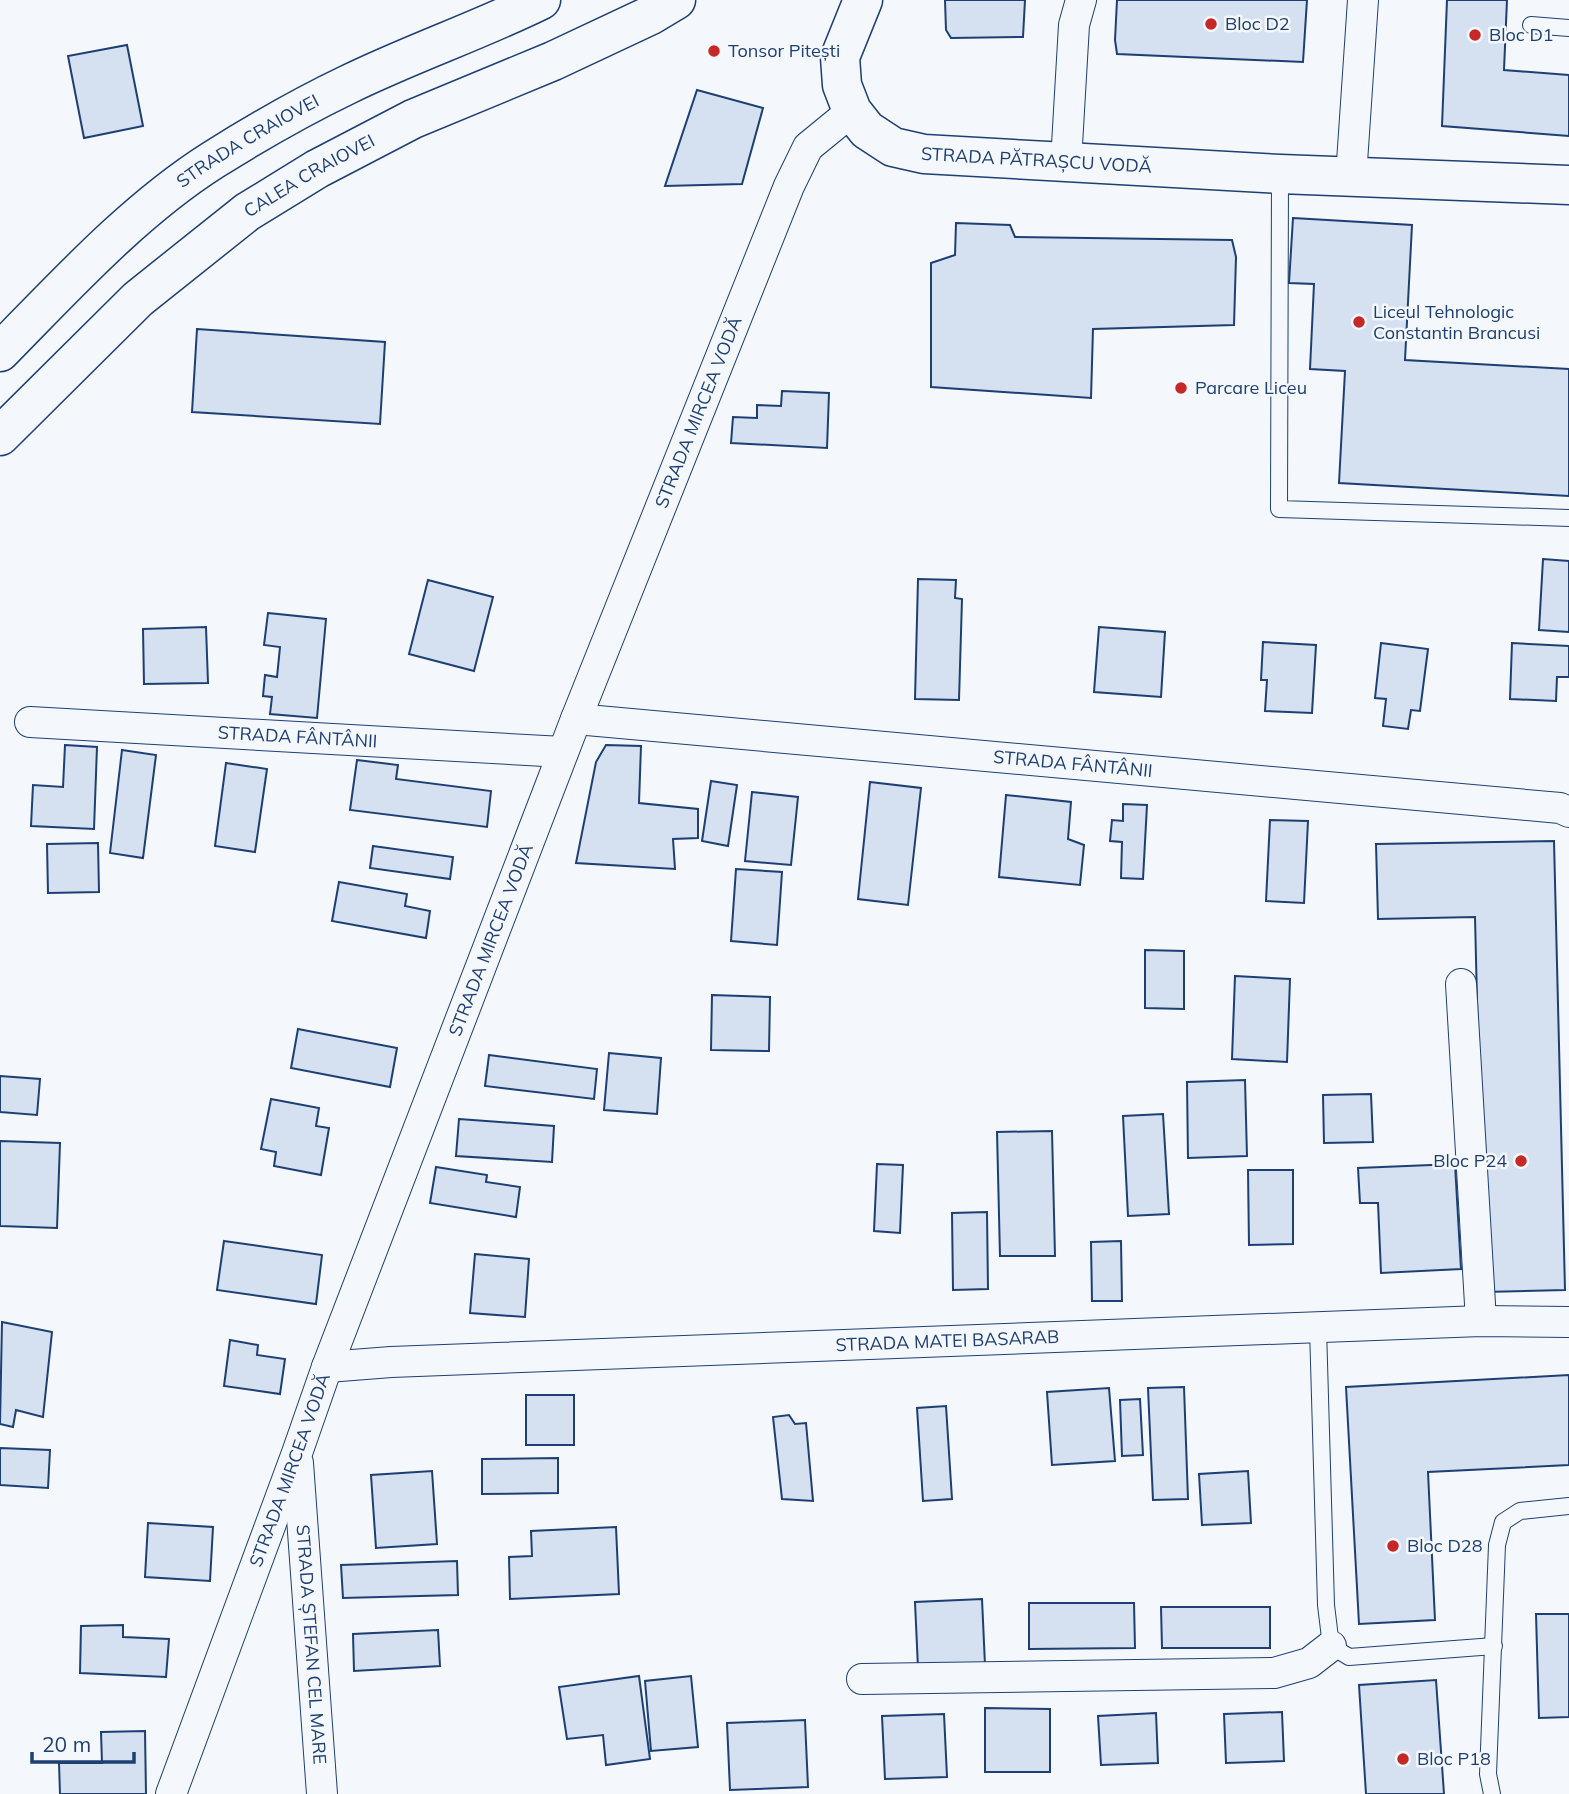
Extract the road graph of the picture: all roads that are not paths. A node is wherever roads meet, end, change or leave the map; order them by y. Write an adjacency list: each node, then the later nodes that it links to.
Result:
1 (541, 0): 13 (main road, STRADA CRAIOVEI)
2 (676, 0): 14 (main road, CALEA CRAIOVEI)
3 (863, 0): 8 (main road, STRADA PĂTRAȘCU VODĂ)
4 (1081, 0): 9 (street)
5 (1363, 0): 11 (street)
6 (1531, 26): 7 (lane)
7 (1569, 28)
8 (852, 111): 9 (main road, STRADA PĂTRAȘCU VODĂ); 16 (street, STRADA MIRCEA VODĂ)
9 (1066, 162): 10 (main road, STRADA PĂTRAȘCU VODĂ)
10 (1280, 174): 11 (main road, STRADA PĂTRAȘCU VODĂ); 15 (lane)
11 (1351, 177): 12 (main road, STRADA PĂTRAȘCU VODĂ)
12 (1569, 185)
13 (0, 352)
14 (0, 436)
15 (1569, 518)
16 (576, 719): 18 (street, STRADA MIRCEA VODĂ); 19 (street, STRADA FÂNTÂNII)
17 (30, 722): 18 (street, STRADA FÂNTÂNII)
18 (563, 752): 24 (street, STRADA MIRCEA VODĂ)
19 (1569, 813)
20 (1461, 984): 21 (street)
21 (1481, 1321): 22 (street, STRADA MATEI BASARAB); 23 (street, STRADA MATEI BASARAB)
22 (1569, 1322)
23 (1318, 1328): 24 (street, STRADA MATEI BASARAB); 27 (lane)
24 (327, 1367): 25 (street, STRADA MIRCEA VODĂ)
25 (297, 1453): 30 (street, STRADA MIRCEA VODĂ); 31 (street, STRADA ȘTEFAN CEL MARE)
26 (1569, 1506): 28 (lane)
27 (1331, 1646): 28 (lane); 29 (street)
28 (1494, 1646): 32 (lane)
29 (862, 1679)
30 (171, 1794)
31 (322, 1794)
32 (1492, 1794)

